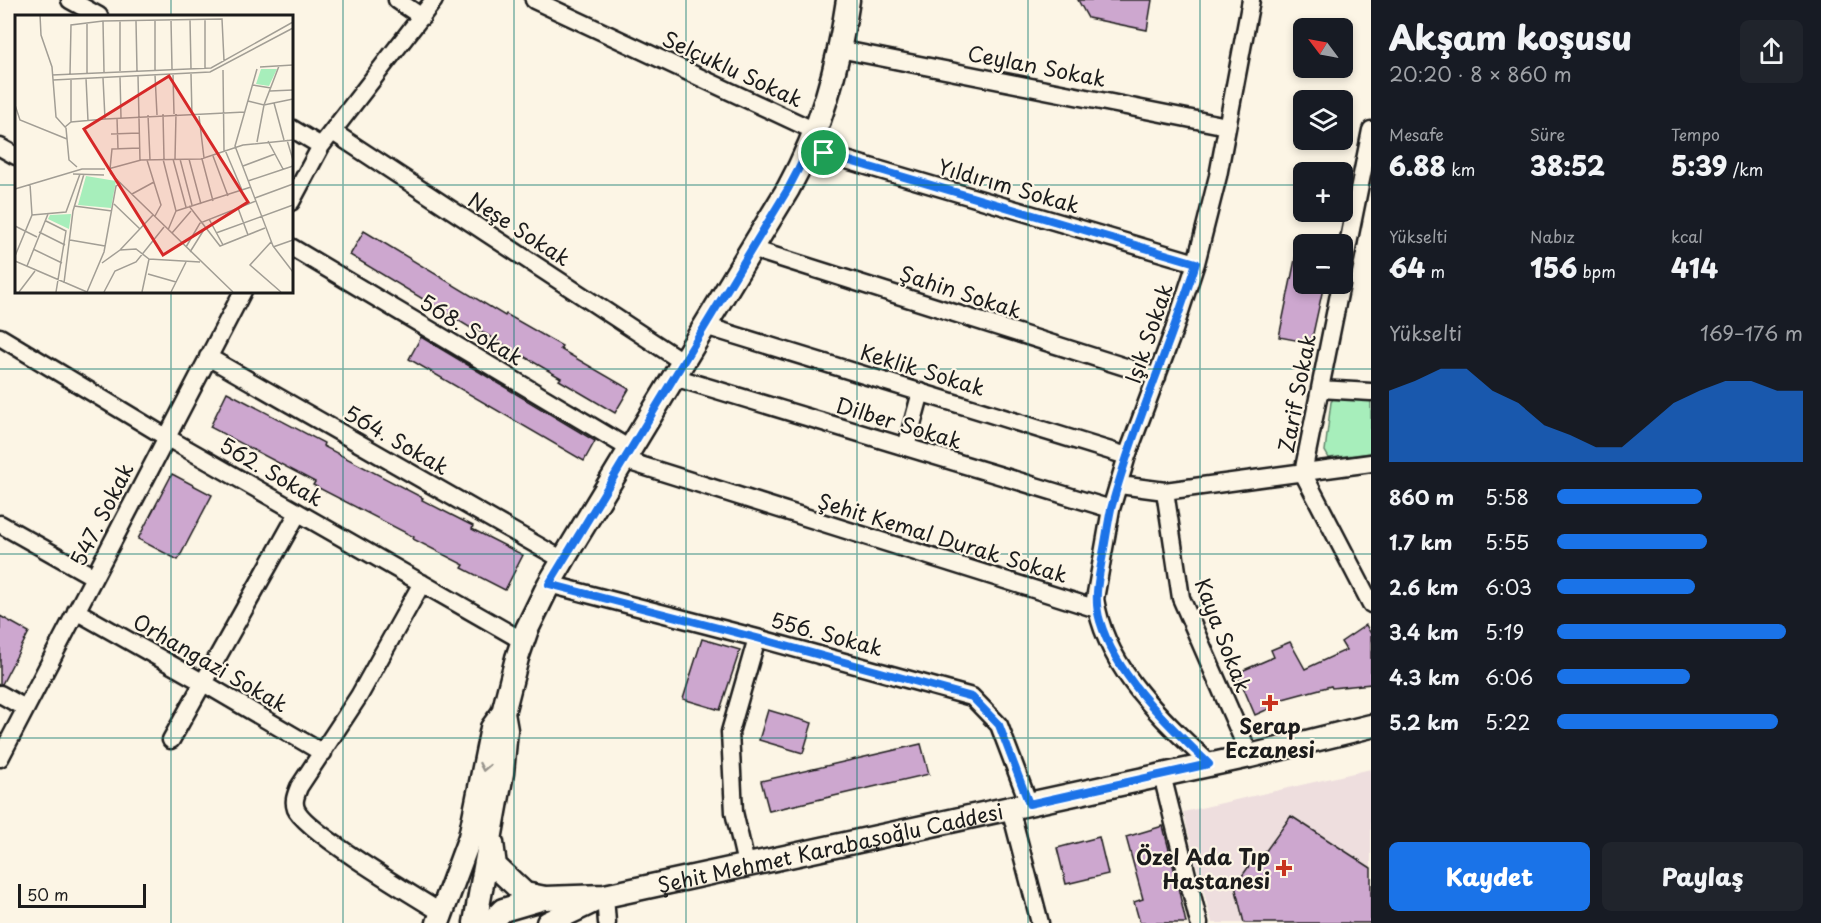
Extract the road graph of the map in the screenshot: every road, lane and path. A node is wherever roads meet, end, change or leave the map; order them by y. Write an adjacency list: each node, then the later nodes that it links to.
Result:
1 (70, 0): 7 (street)
2 (397, 0): 8 (street)
3 (434, 0): 8 (street)
4 (534, 0): 14 (street, Selçuklu Sokak)
5 (848, 0): 9 (street)
6 (1251, 0): 10 (street, Işık Sokak)
7 (97, 15)
8 (422, 17): 13 (street)
9 (839, 50): 10 (street, Ceylan Sokak); 14 (street)
10 (1227, 126): 22 (street, Işık Sokak)
11 (292, 129): 15 (street)
12 (1371, 130): 19 (street)
13 (333, 132): 15 (street); 28 (street, Neşe Sokak)
14 (812, 140): 21 (street); 22 (street, Yıldırım Sokak)
15 (321, 146): 18 (street)
16 (0, 147): 17 (street)
17 (15, 155)
18 (292, 199)
19 (1350, 234)
20 (292, 248): 35 (street, 568. Sokak)
21 (752, 249): 25 (street); 29 (street, Şahin Sokak)
22 (1196, 263): 29 (street, Işık Sokak)
23 (242, 292): 27 (street, 547. Sokak)
24 (1339, 294): 30 (street, Zarif Sokak)
25 (705, 326): 28 (street); 31 (street, Keklik Sokak)
26 (0, 337): 33 (street, 562. Sokak)
27 (208, 357): 33 (street, 547. Sokak); 44 (street, 564. Sokak)
28 (678, 370): 34 (street, Dilber Sokak); 35 (street)
29 (1157, 377): 36 (street, Işık Sokak)
30 (1320, 389): 32 (street); 38 (street, Zarif Sokak)
31 (921, 392): 34 (street); 36 (street, Keklik Sokak)
32 (1371, 392)
33 (166, 437): 42 (street, 562. Sokak); 45 (street, 547. Sokak)
34 (906, 447): 41 (street, Dilber Sokak)
35 (627, 454): 44 (street); 49 (street, Şehit Kemal Durak Sokak)
36 (1127, 456): 39 (street, Işık Sokak)
37 (1370, 465): 38 (street)
38 (1303, 473): 40 (street); 48 (street, Zarif Sokak)
39 (1120, 485): 40 (street); 41 (street, Işık Sokak)
40 (1165, 491): 60 (street, Kaya Sokak)
41 (1111, 509): 49 (street, Işık Sokak)
42 (298, 513): 46 (street, 562. Sokak); 53 (street)
43 (0, 524): 45 (street)
44 (563, 560): 47 (street)
45 (94, 578): 50 (street, 547. Sokak)
46 (422, 584): 52 (street, 562. Sokak); 59 (street)
47 (549, 584): 51 (street, 556. Sokak); 52 (street)
48 (1371, 604)
49 (1097, 609): 62 (street)
50 (76, 612): 53 (street, Orhangazi Sokak); 55 (street, 547. Sokak)
51 (757, 638): 64 (street, 556. Sokak); 66 (street)
52 (523, 642): 56 (street)
53 (202, 682): 58 (street); 59 (street, Orhangazi Sokak)
54 (0, 694): 55 (street)
55 (25, 708): 61 (street, 547. Sokak)
56 (503, 713): 65 (street); 69 (street, one-way to 69)
57 (1371, 726): 60 (street, Şehit Mehmet Karabaşoğlu Caddesi)
58 (171, 740)
59 (323, 753): 69 (street)
60 (1250, 756): 62 (street, Şehit Mehmet Karabaşoğlu Caddesi)
61 (0, 758)
62 (1209, 764): 63 (street, Şehit Mehmet Karabaşoğlu Caddesi)
63 (1162, 775): 64 (street, Şehit Mehmet Karabaşoğlu Caddesi); 75 (street)
64 (1019, 806): 66 (street, Şehit Mehmet Karabaşoğlu Caddesi); 74 (street, 556. Sokak)
65 (490, 835): 68 (street); 70 (street)
66 (746, 864): 67 (street, Şehit Mehmet Karabaşoğlu Caddesi)
67 (605, 896): 68 (street, Şehit Mehmet Karabaşoğlu Caddesi); 72 (street, Şehit Mehmet Karabaşoğlu Caddesi); 73 (street)
68 (545, 898): 71 (street)
69 (443, 910)
70 (475, 923)
71 (490, 923)
72 (548, 923)
73 (607, 923)
74 (1040, 923)
75 (1199, 923)

